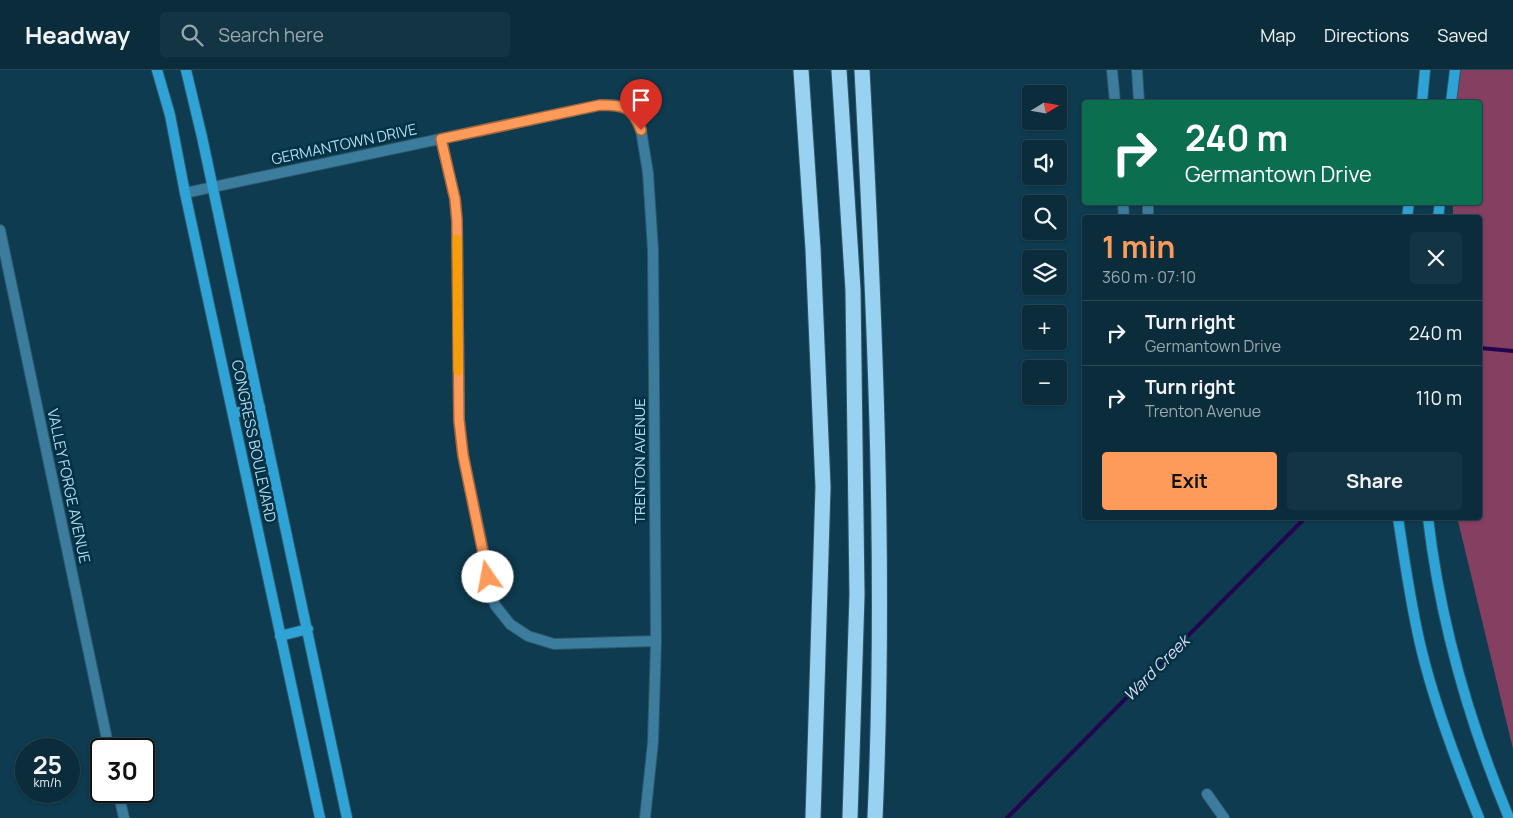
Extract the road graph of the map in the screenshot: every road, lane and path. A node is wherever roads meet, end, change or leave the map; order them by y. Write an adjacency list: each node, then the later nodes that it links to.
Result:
1 (157, 70): 17 (street, CONGRESS BOULEVARD)
2 (186, 70): 16 (street, CONGRESS BOULEVARD)
3 (801, 70): 33 (highway)
4 (840, 70): 34 (highway)
5 (862, 70): 35 (highway)
6 (1112, 70): 10 (street)
7 (1136, 70): 11 (street)
8 (1425, 70): 12 (street)
9 (1455, 70): 13 (street)
10 (1115, 100)
11 (1139, 100)
12 (1422, 100)
13 (1451, 100)
14 (628, 108): 15 (street, GERMANTOWN DRIVE); 25 (street, TRENTON AVENUE)
15 (441, 139): 16 (street, GERMANTOWN DRIVE); 25 (street)
16 (212, 187): 17 (street, GERMANTOWN DRIVE); 19 (street, CONGRESS BOULEVARD)
17 (185, 193): 20 (street, CONGRESS BOULEVARD)
18 (0, 230): 26 (street, VALLEY FORGE AVENUE)
19 (260, 407): 20 (street); 23 (street, CONGRESS BOULEVARD)
20 (234, 414): 24 (street, CONGRESS BOULEVARD)
21 (1398, 520): 37 (street)
22 (1428, 520): 38 (street)
23 (308, 629): 24 (street); 31 (street, CONGRESS BOULEVARD)
24 (280, 636): 30 (street, CONGRESS BOULEVARD)
25 (656, 641): 32 (street, TRENTON AVENUE)
26 (107, 738)
27 (1207, 794): 36 (street)
28 (121, 803): 29 (street)
29 (124, 818)
30 (320, 818)
31 (347, 818)
32 (645, 818)
33 (813, 818)
34 (850, 818)
35 (875, 818)
36 (1224, 818)
37 (1479, 818)
38 (1509, 818)

